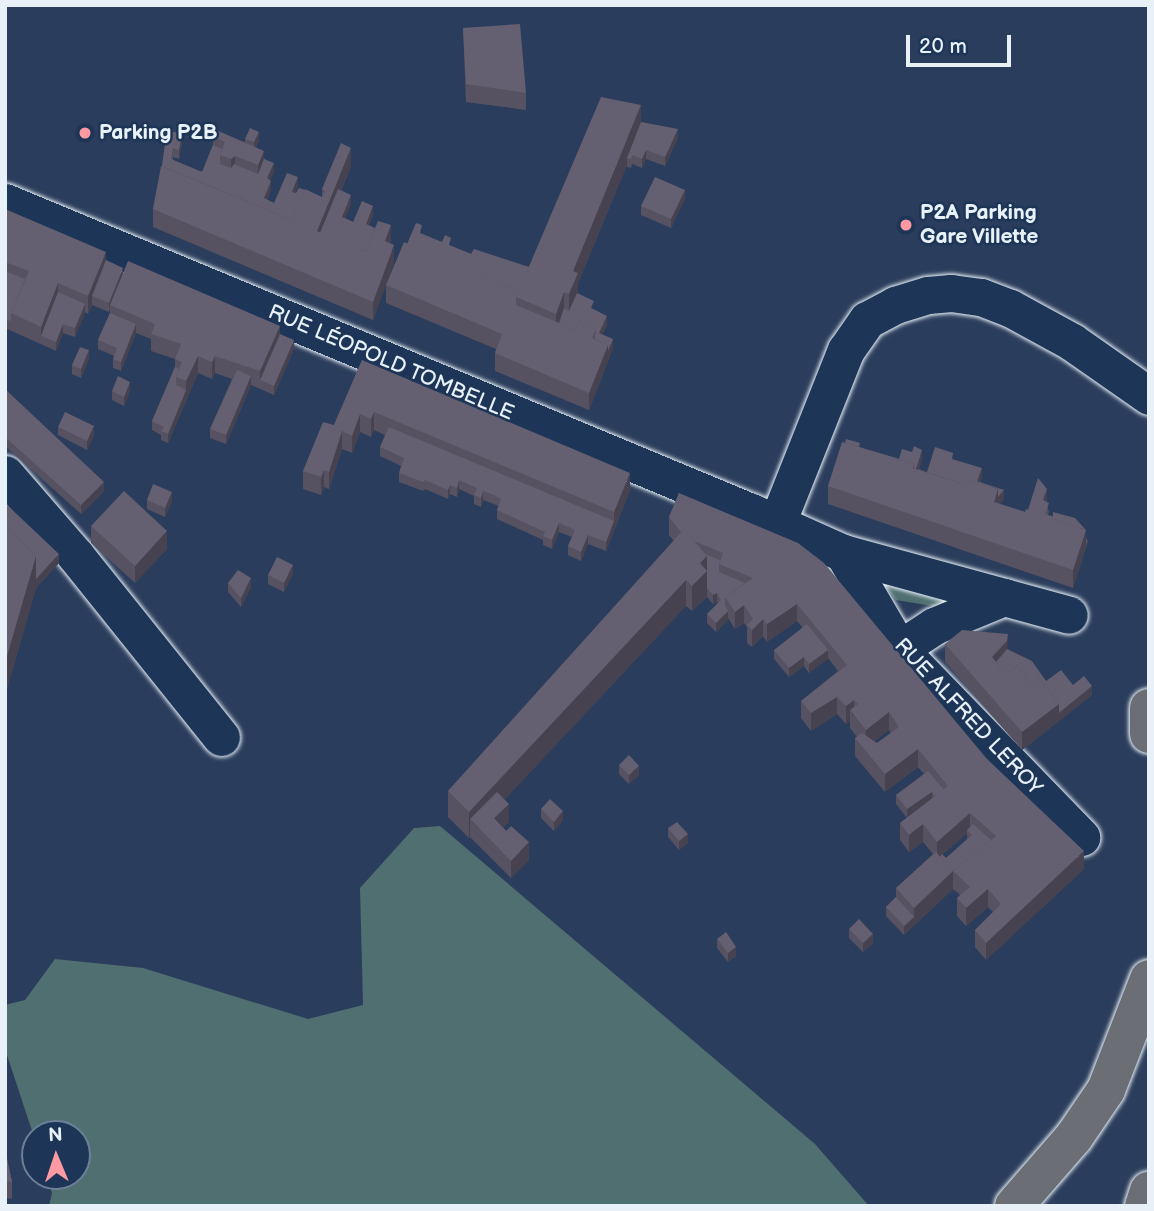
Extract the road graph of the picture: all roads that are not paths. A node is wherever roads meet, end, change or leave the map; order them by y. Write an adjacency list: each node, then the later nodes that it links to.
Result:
1 (5, 202): 4 (street, RUE LÉOPOLD TOMBELLE)
2 (1149, 396): 4 (street)
3 (5, 474): 11 (street)
4 (777, 523): 5 (street, RUE LÉOPOLD TOMBELLE)
5 (843, 553): 6 (street, RUE LÉOPOLD TOMBELLE); 8 (street, RUE ALFRED LEROY)
6 (1004, 597): 7 (street, RUE LÉOPOLD TOMBELLE); 8 (street)
7 (1069, 615)
8 (899, 649): 12 (street, RUE ALFRED LEROY)
9 (1149, 708): 10 (highway)
10 (1149, 734)
11 (221, 737)
12 (1081, 838)
13 (1149, 979): 15 (highway)
14 (1149, 1191): 16 (highway)
15 (1014, 1206)
16 (1144, 1206)

